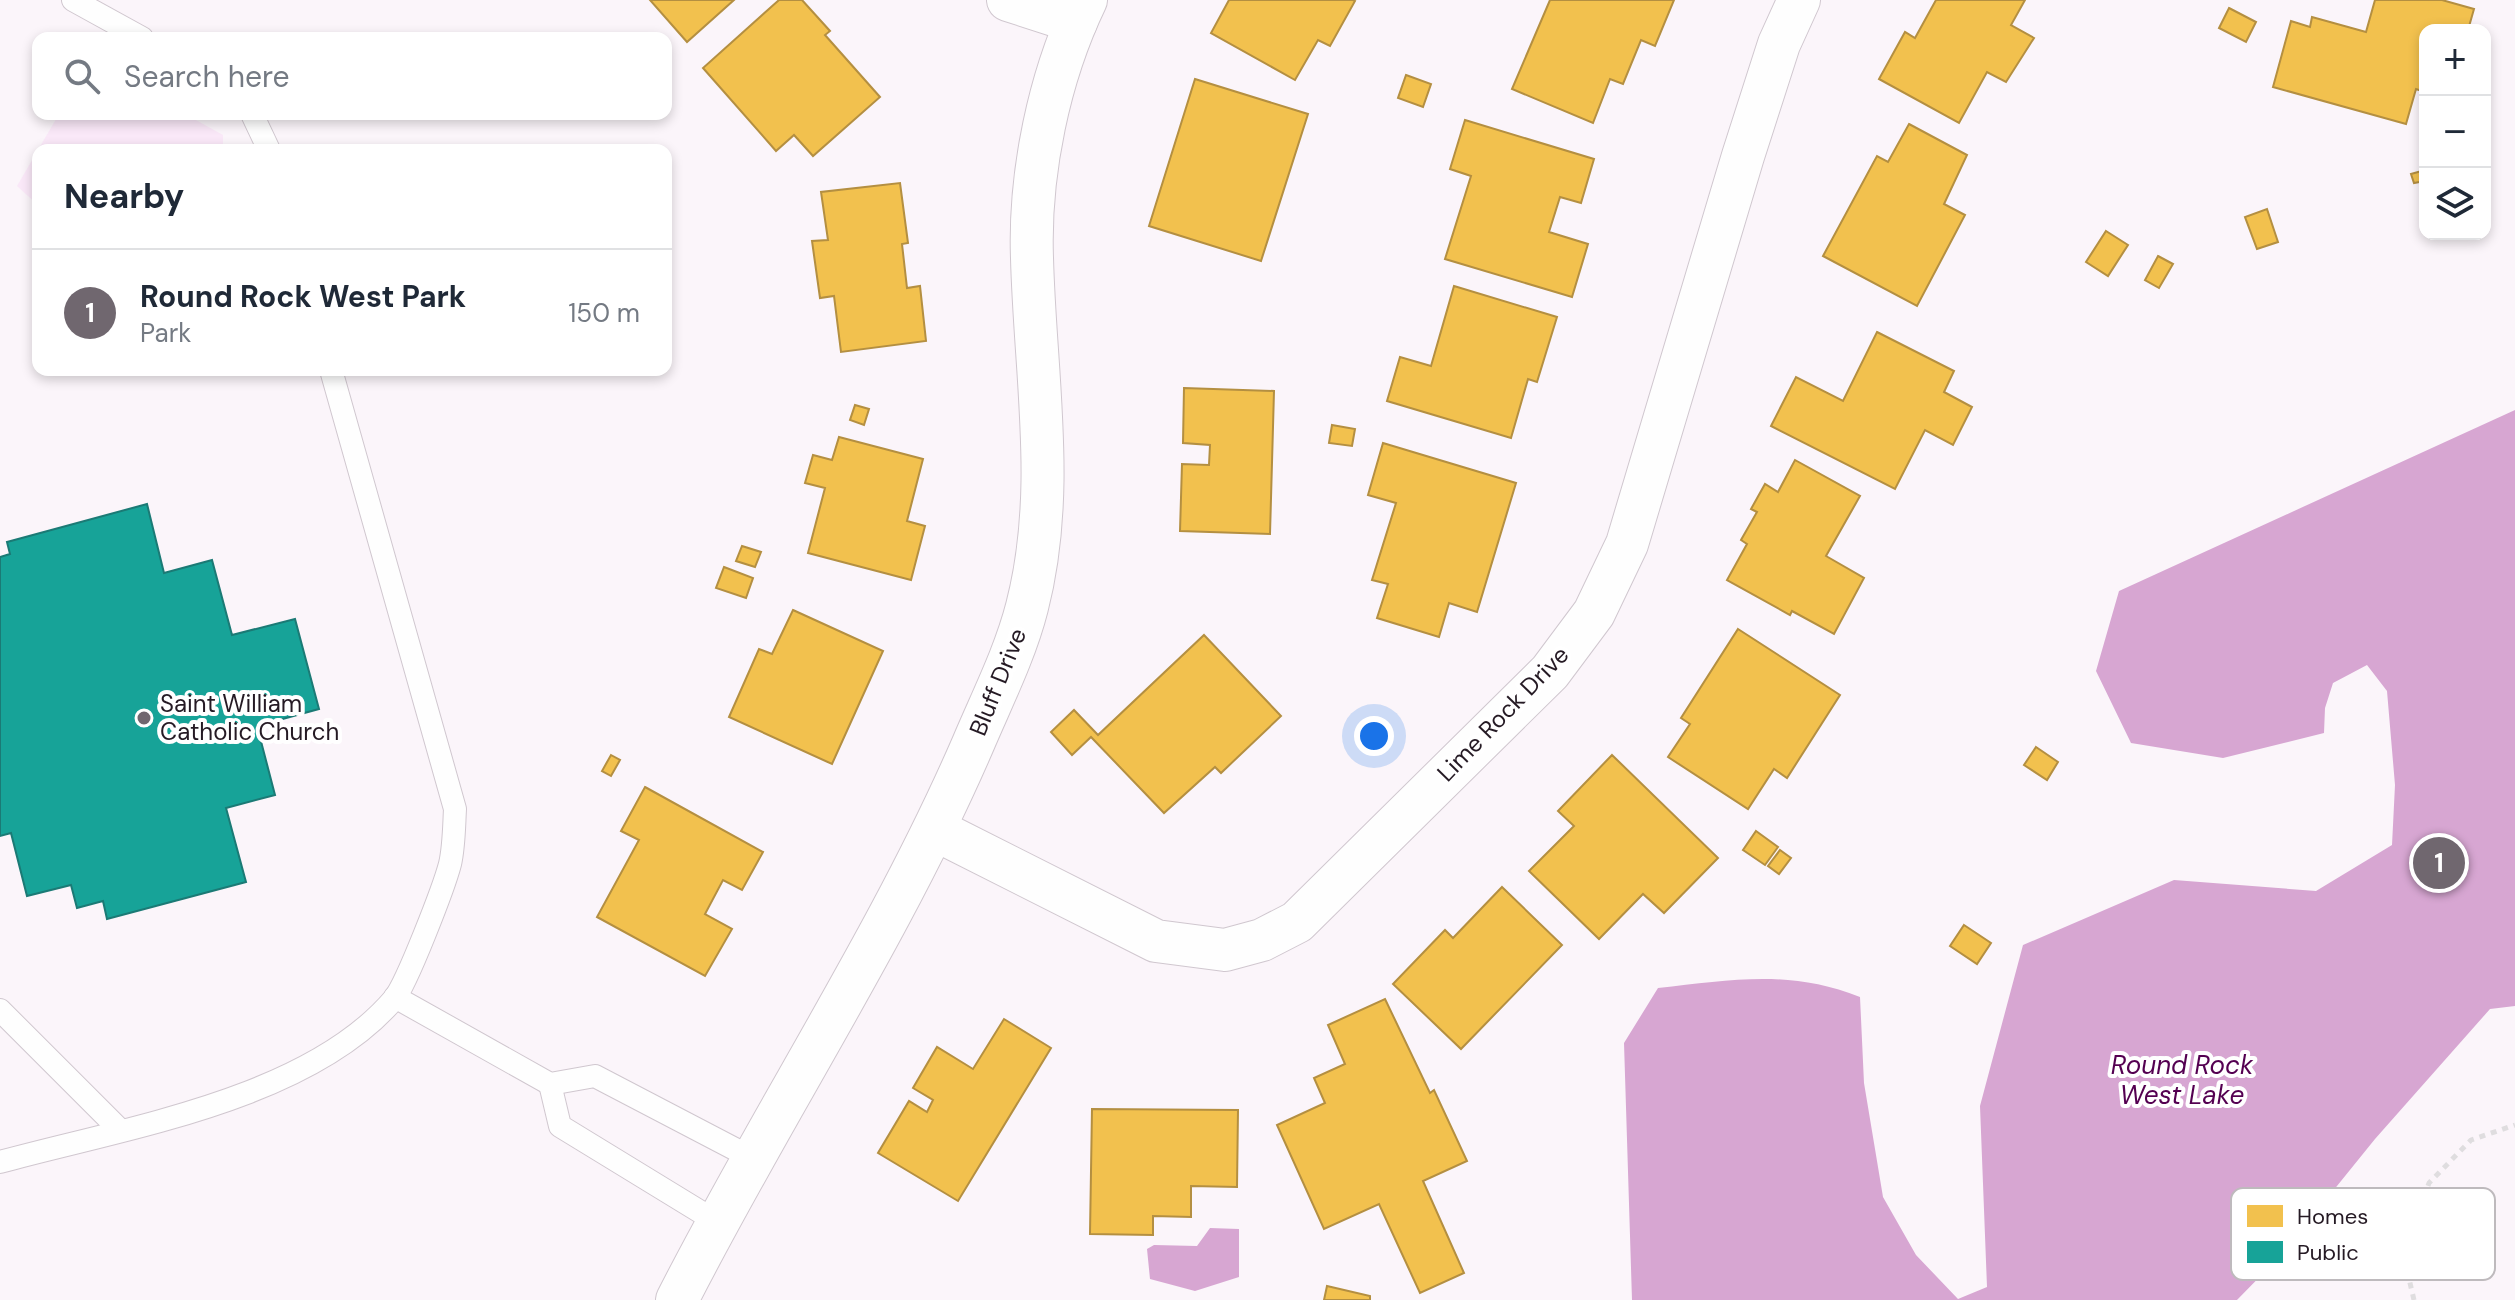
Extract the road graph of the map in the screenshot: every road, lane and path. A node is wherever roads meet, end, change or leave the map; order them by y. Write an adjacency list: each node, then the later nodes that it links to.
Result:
1 (73, 0): 5 (lane)
2 (1008, 0): 4 (street)
3 (1799, 0): 9 (street, Lime Rock Drive)
4 (1081, 11): 9 (street, Bluff Drive)
5 (131, 32)
6 (255, 120): 7 (lane)
7 (266, 144)
8 (333, 376): 10 (lane)
9 (936, 830): 15 (street, Bluff Drive)
10 (395, 997): 12 (lane); 14 (lane)
11 (0, 1010): 14 (lane)
12 (550, 1084): 15 (lane); 18 (lane)
13 (2515, 1125): 17 (path)
14 (119, 1129): 16 (lane)
15 (752, 1158): 18 (street, Bluff Drive)
16 (0, 1162)
17 (2427, 1188)
18 (717, 1222): 20 (street, Bluff Drive)
19 (2409, 1280): 21 (path)
20 (677, 1300)
21 (2414, 1300)

